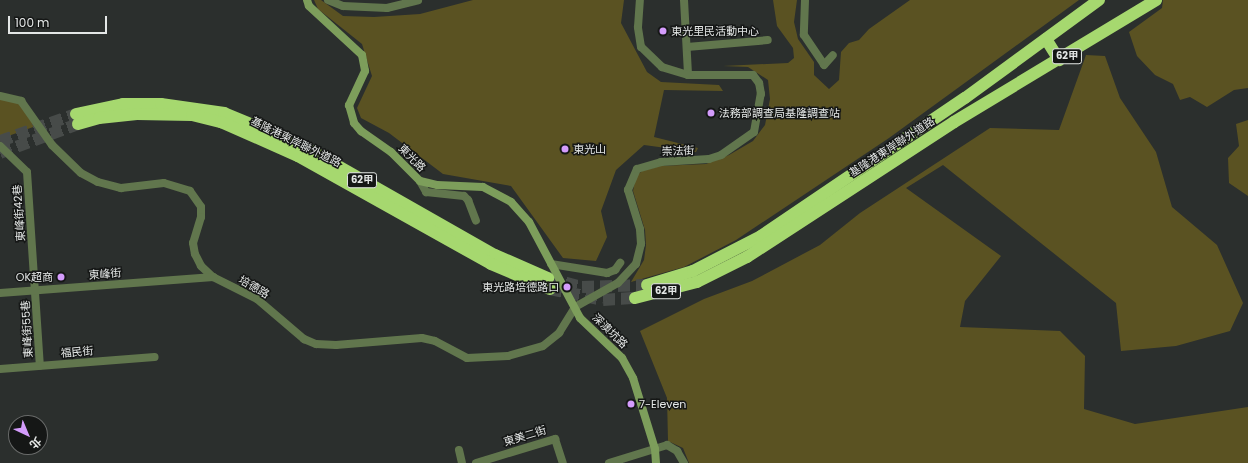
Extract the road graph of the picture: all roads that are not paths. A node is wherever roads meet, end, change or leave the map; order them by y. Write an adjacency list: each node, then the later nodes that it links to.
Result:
1 (307, 0): 19 (street, 東光路)
2 (328, 0): 9 (street)
3 (640, 0): 15 (street, 崇法街)
4 (684, 0): 12 (street)
5 (805, 0): 13 (street)
6 (1099, 0): 10 (highway, 基隆港東岸聯外道路 / 62甲)
7 (1156, 0): 14 (highway, 基隆港東岸聯外道路 / 62甲)
8 (413, 1): 9 (street)
9 (359, 3)
10 (1046, 39): 14 (highway); 20 (highway, 基隆港東岸聯外道路 / 62甲)
11 (768, 40): 12 (street)
12 (687, 47): 15 (street)
13 (833, 55)
14 (1059, 60): 20 (highway, 基隆港東岸聯外道路 / 62甲)
15 (688, 75): 31 (street, 崇法街)
16 (0, 96): 25 (street, 培德路)
17 (77, 119): 26 (highway, 基隆港東岸聯外道路 / 62甲)
18 (0, 146): 28 (street, 東峰街42巷)
19 (420, 181): 21 (street); 23 (street, 東光路)
20 (848, 184): 24 (highway, 基隆港東岸聯外道路 / 62甲)
21 (476, 221)
22 (620, 262): 23 (street)
23 (550, 264): 31 (street, 東光路)
24 (695, 276): 27 (highway, 基隆港東岸聯外道路 / 62甲); 30 (highway, 基隆港東岸聯外道路 / 62甲)
25 (213, 277): 28 (street, 東峰街); 31 (street, 培德路)
26 (549, 283)
27 (647, 285)
28 (36, 290): 29 (street, 東峰街); 33 (street, 東峰街55巷)
29 (0, 293)
30 (635, 298)
31 (575, 307): 35 (street, 深澳坑路)
32 (155, 357): 33 (street, 福民街)
33 (40, 366): 34 (street, 福民街)
34 (0, 369)
35 (655, 449): 40 (street); 41 (street, 深澳坑路); 42 (street)
36 (459, 450): 37 (street)
37 (462, 463)
38 (476, 463): 39 (street, 東美二街)
39 (563, 463)
40 (609, 463)
41 (656, 463)
42 (684, 463)

